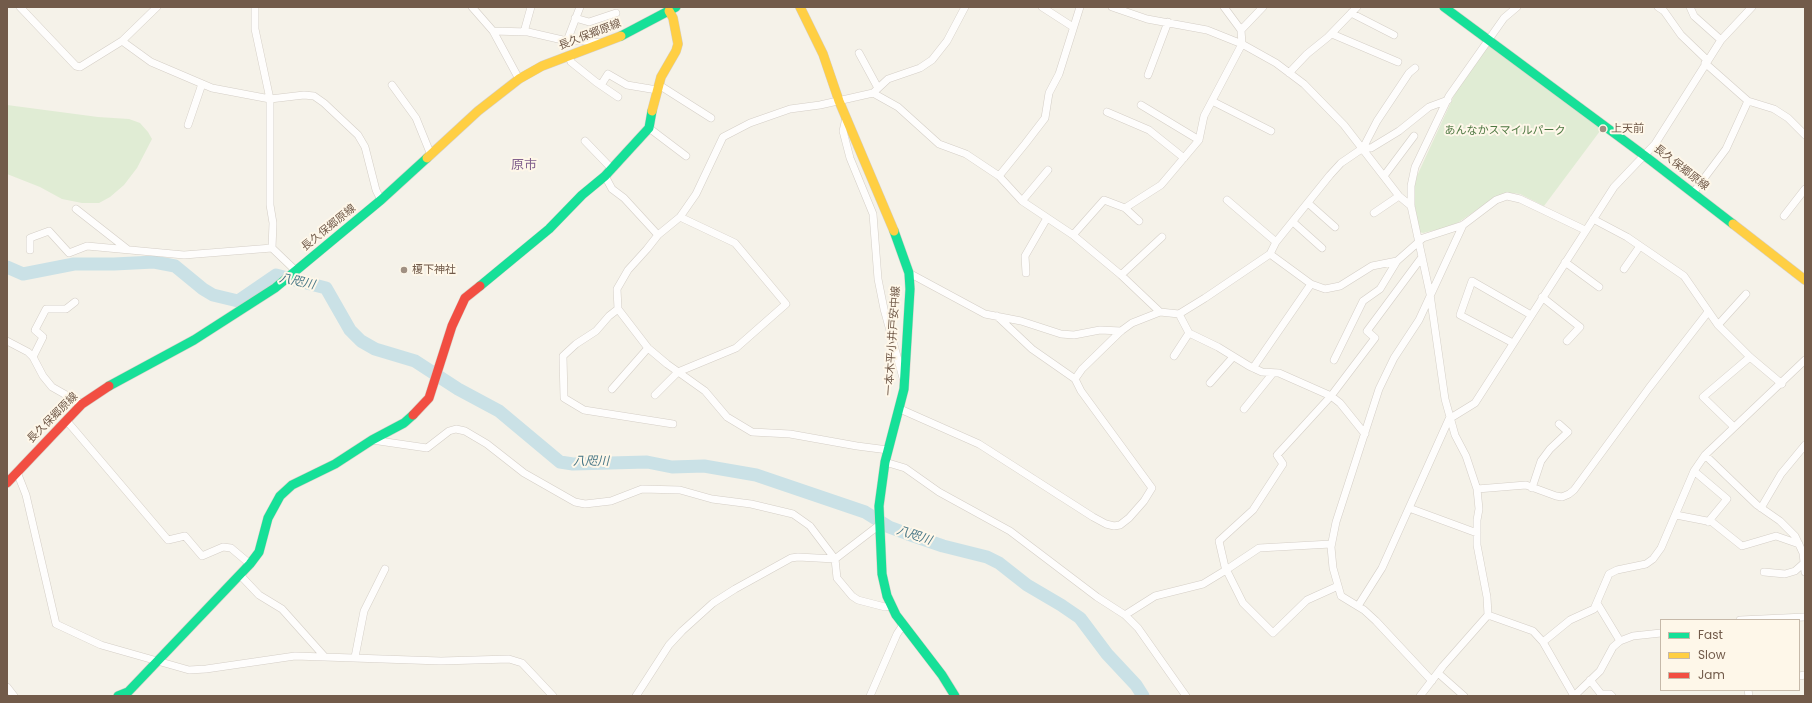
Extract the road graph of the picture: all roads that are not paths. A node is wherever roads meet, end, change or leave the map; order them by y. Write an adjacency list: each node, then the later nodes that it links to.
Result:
1 (20, 7): 33 (street)
2 (157, 7): 33 (street)
3 (256, 7): 51 (street)
4 (472, 7): 27 (street)
5 (531, 7): 28 (street)
6 (580, 7): 23 (street)
7 (800, 7): 53 (main road, 一本木平小井戸安中線)
8 (965, 7): 49 (street)
9 (1042, 7): 25 (street)
10 (1080, 7): 25 (street)
11 (1112, 7): 24 (street)
12 (1224, 7): 26 (street)
13 (1263, 7): 26 (street)
14 (1357, 7): 22 (street)
15 (1444, 7): 31 (main road, 長久保郷原線)
16 (1517, 7): 31 (street)
17 (1658, 7): 40 (street)
18 (1690, 7): 32 (street)
19 (1752, 7): 32 (street)
20 (672, 9): 35 (main road, 長久保郷原線); 48 (main road)
21 (616, 13): 23 (street)
22 (1351, 13): 29 (street); 30 (street)
23 (576, 18): 34 (street)
24 (1168, 22): 36 (street); 43 (street)
25 (1074, 27): 75 (street)
26 (1241, 30): 36 (street)
27 (493, 31): 28 (street); 44 (street)
28 (524, 32): 34 (street)
29 (1332, 34): 39 (street); 42 (street)
30 (1394, 35)
31 (1490, 40): 52 (street); 70 (main road, 長久保郷原線)
32 (1721, 40): 40 (street)
33 (122, 41): 45 (street)
34 (567, 41): 35 (street)
35 (600, 44): 38 (main road, 長久保郷原線)
36 (1242, 44): 42 (street); 54 (street)
37 (859, 53): 49 (street)
38 (569, 56): 44 (main road, 長久保郷原線); 47 (street)
39 (1398, 62)
40 (1706, 62): 55 (street); 70 (street)
41 (1415, 68): 67 (street)
42 (1289, 73): 67 (street)
43 (1148, 75)
44 (518, 80): 68 (main road, 長久保郷原線)
45 (202, 84): 51 (street); 60 (street)
46 (392, 85): 68 (street)
47 (601, 85): 48 (street); 50 (street)
48 (658, 87): 58 (street); 61 (main road)
49 (876, 91): 53 (street); 75 (street)
50 (618, 97)
51 (270, 99): 80 (street); 103 (street)
52 (1448, 100): 67 (street); 84 (street)
53 (839, 101): 59 (main road, 一本木平小井戸安中線); 89 (street)
54 (1212, 101): 62 (street); 65 (street)
55 (1748, 102): 63 (street); 78 (street)
56 (1141, 105): 65 (street)
57 (1107, 112): 71 (street)
58 (712, 118)
59 (846, 118): 113 (main road, 一本木平小井戸安中線); 147 (street)
60 (188, 125)
61 (649, 128): 69 (street); 72 (main road)
62 (1271, 131)
63 (1805, 135)
64 (1414, 136): 76 (street)
65 (1199, 140): 71 (street)
66 (585, 141): 72 (street)
67 (1363, 148): 76 (street); 83 (street)
68 (431, 155): 80 (main road, 長久保郷原線)
69 (686, 156)
70 (1645, 156): 78 (main road, 長久保郷原線); 91 (street)
71 (1184, 158): 85 (street)
72 (612, 169): 74 (main road)
73 (1048, 170): 82 (street)
74 (605, 176): 97 (street); 161 (main road)
75 (999, 176): 82 (street)
76 (1384, 176): 79 (street)
77 (1805, 189): 88 (street)
78 (1693, 193): 116 (main road, 長久保郷原線)
79 (1399, 196): 84 (street); 87 (street)
80 (381, 200): 112 (main road, 長久保郷原線)
81 (1227, 200): 100 (street)
82 (1022, 201): 90 (street)
83 (1308, 203): 93 (street); 95 (street)
84 (1411, 206): 101 (street)
85 (1125, 208): 92 (street); 98 (street)
86 (76, 209): 106 (street)
87 (1374, 213)
88 (1784, 216)
89 (680, 217): 97 (street); 143 (street)
90 (1048, 218): 98 (street); 114 (street)
91 (1593, 218): 96 (street); 102 (street)
92 (1139, 221)
93 (1293, 222): 100 (street); 104 (street)
94 (1463, 225): 96 (street); 101 (street); 119 (street)
95 (1335, 227)
96 (1586, 230): 110 (street)
97 (658, 235): 123 (street)
98 (1073, 235): 115 (street)
99 (1162, 237): 115 (street)
100 (1276, 242): 107 (street)
101 (1418, 242): 108 (street); 109 (street)
102 (1640, 246): 111 (street); 125 (street)
103 (272, 248): 106 (street); 112 (street)
104 (1322, 248)
105 (30, 250): 106 (street)
106 (127, 250)
107 (1270, 254): 117 (street); 126 (street)
108 (1422, 257): 119 (street); 151 (street)
109 (1397, 261): 117 (street); 140 (street)
110 (1565, 262): 118 (street); 121 (street)
111 (1624, 269)
112 (296, 271): 152 (main road, 長久保郷原線)
113 (908, 273): 128 (street); 147 (main road, 一本木平小井戸安中線)
114 (1026, 273)
115 (1121, 275): 124 (street)
116 (1805, 280)
117 (1311, 284): 142 (street)
118 (1600, 287)
119 (1430, 294): 155 (street); 160 (street)
120 (1746, 294): 129 (street)
121 (1542, 297): 127 (street); 133 (street)
122 (75, 302): 137 (street)
123 (618, 309): 135 (street); 157 (street)
124 (1160, 312): 126 (street); 130 (street)
125 (1708, 312): 129 (street); 169 (street)
126 (1179, 314): 131 (street)
127 (1531, 314): 134 (street); 134 (street)
128 (997, 316): 130 (street); 145 (street)
129 (1718, 325): 139 (street)
130 (1121, 331): 145 (street)
131 (1189, 333): 136 (street); 138 (street)
132 (7, 341): 137 (street)
133 (1567, 342)
134 (1513, 343): 155 (street)
135 (648, 348): 143 (street); 149 (street)
136 (1174, 356)
137 (34, 357): 152 (street)
138 (1233, 357): 142 (street); 146 (street)
139 (1750, 357): 148 (street); 159 (street)
140 (1334, 360)
141 (1805, 360): 148 (street)
142 (1252, 368): 144 (street)
143 (678, 372): 150 (street); 163 (street)
144 (1273, 372): 151 (street); 154 (street)
145 (1075, 379): 153 (street)
146 (1210, 383)
147 (904, 384): 153 (main road, 一本木平小井戸安中線)
148 (1782, 384): 159 (street)
149 (612, 389)
150 (655, 395)
151 (1331, 396): 160 (street); 183 (street)
152 (82, 404): 156 (main road, 長久保郷原線)
153 (900, 409): 163 (main road, 一本木平小井戸安中線)
154 (1244, 409)
155 (1449, 419): 170 (street); 171 (street)
156 (66, 420): 167 (main road, 長久保郷原線); 181 (street)
157 (673, 424)
158 (1559, 424): 169 (street)
159 (1734, 427): 164 (street)
160 (1365, 434): 177 (street)
161 (372, 440): 179 (street); 181 (main road)
162 (1805, 445): 172 (street)
163 (888, 450): 165 (main road, 一本木平小井戸安中線)
164 (1705, 455): 166 (street); 172 (street)
165 (885, 462): 175 (main road, 一本木平小井戸安中線); 191 (street)
166 (1694, 471): 173 (street); 174 (street)
167 (17, 472): 168 (main road, 長久保郷原線); 201 (street)
168 (7, 483)
169 (1532, 488): 170 (street)
170 (1477, 489): 176 (street)
171 (1409, 508): 176 (street); 190 (street)
172 (1761, 508): 178 (street)
173 (1676, 515): 174 (street); 188 (street)
174 (1708, 522): 178 (street)
175 (878, 526): 179 (street); 189 (main road, 一本木平小井戸安中線)
176 (1477, 533): 192 (street)
177 (1332, 544): 183 (street); 187 (street)
178 (1799, 544): 180 (street)
179 (835, 559): 189 (street); 209 (street)
180 (1804, 562): 184 (street); 185 (street)
181 (250, 564): 186 (main road)
182 (385, 569): 200 (street)
183 (1226, 570): 187 (street); 191 (street)
184 (1764, 572)
185 (1805, 572)
186 (240, 575): 199 (street); 201 (main road)
187 (1338, 586): 190 (street)
188 (1597, 603): 197 (street); 198 (street)
189 (891, 606): 195 (main road, 一本木平小井戸安中線)
190 (1358, 606): 204 (street)
191 (1125, 615): 212 (street)
192 (1488, 615): 198 (street); 202 (street)
193 (1805, 617): 194 (street)
194 (1787, 619)
195 (904, 626): 210 (street); 211 (main road, 一本木平小井戸安中線)
196 (1660, 633): 197 (street)
197 (1620, 641): 203 (street)
198 (1543, 642): 215 (street)
199 (324, 656): 200 (street); 201 (street)
200 (356, 657): 208 (street)
201 (158, 660): 207 (main road)
202 (1438, 673): 204 (street); 214 (street)
203 (1590, 680): 215 (street); 216 (street)
204 (1432, 681): 213 (street)
205 (7, 687): 206 (street)
206 (14, 696)
207 (118, 696)
208 (553, 696)
209 (636, 696)
210 (870, 696)
211 (955, 696)
212 (1186, 696)
213 (1420, 696)
214 (1464, 696)
215 (1574, 696)
216 (1612, 696)

